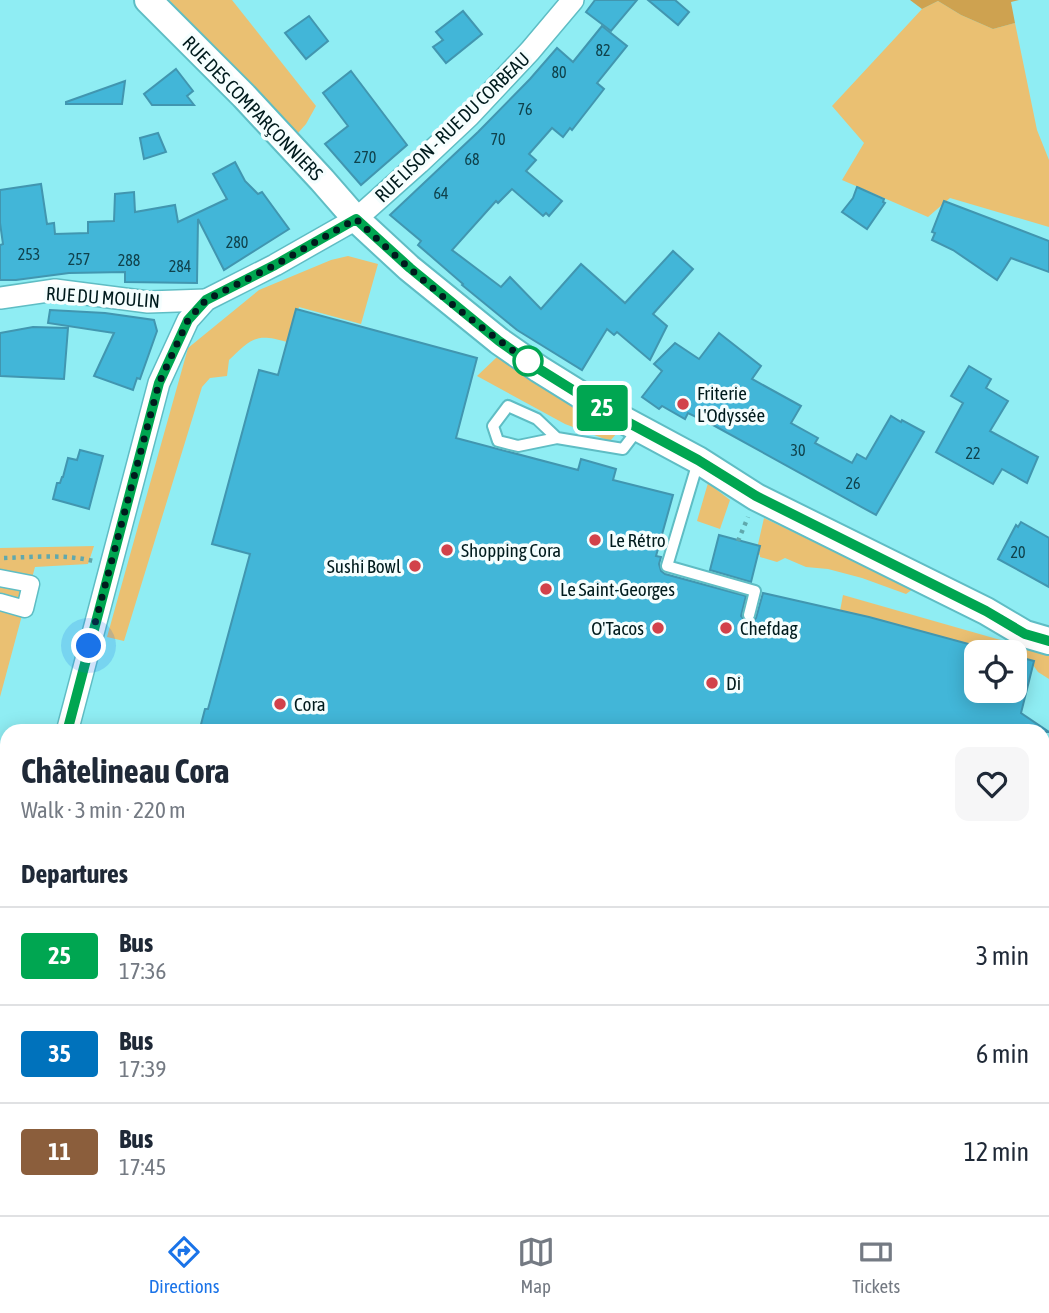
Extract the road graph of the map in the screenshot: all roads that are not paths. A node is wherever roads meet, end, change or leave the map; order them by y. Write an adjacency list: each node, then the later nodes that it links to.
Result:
1 (148, 0): 3 (street, RUE DES COMPARÇONNIERS)
2 (573, 0): 3 (street, RUE LISON - RUE DU CORBEAU)
3 (356, 219): 5 (street, RUE LISON - RUE DU CORBEAU); 6 (street, RUE DES COMPARÇONNIERS)
4 (0, 298): 5 (street, RUE DU MOULIN)
5 (206, 300): 13 (street)
6 (639, 428): 7 (lane); 8 (street, RUE DES COMPARÇONNIERS)
7 (557, 439): 7 (lane)
8 (698, 460): 11 (lane); 12 (street, RUE DES COMPARÇONNIERS)
9 (0, 578): 10 (street)
10 (0, 603)
11 (748, 615)
12 (1049, 641)
13 (68, 724)

